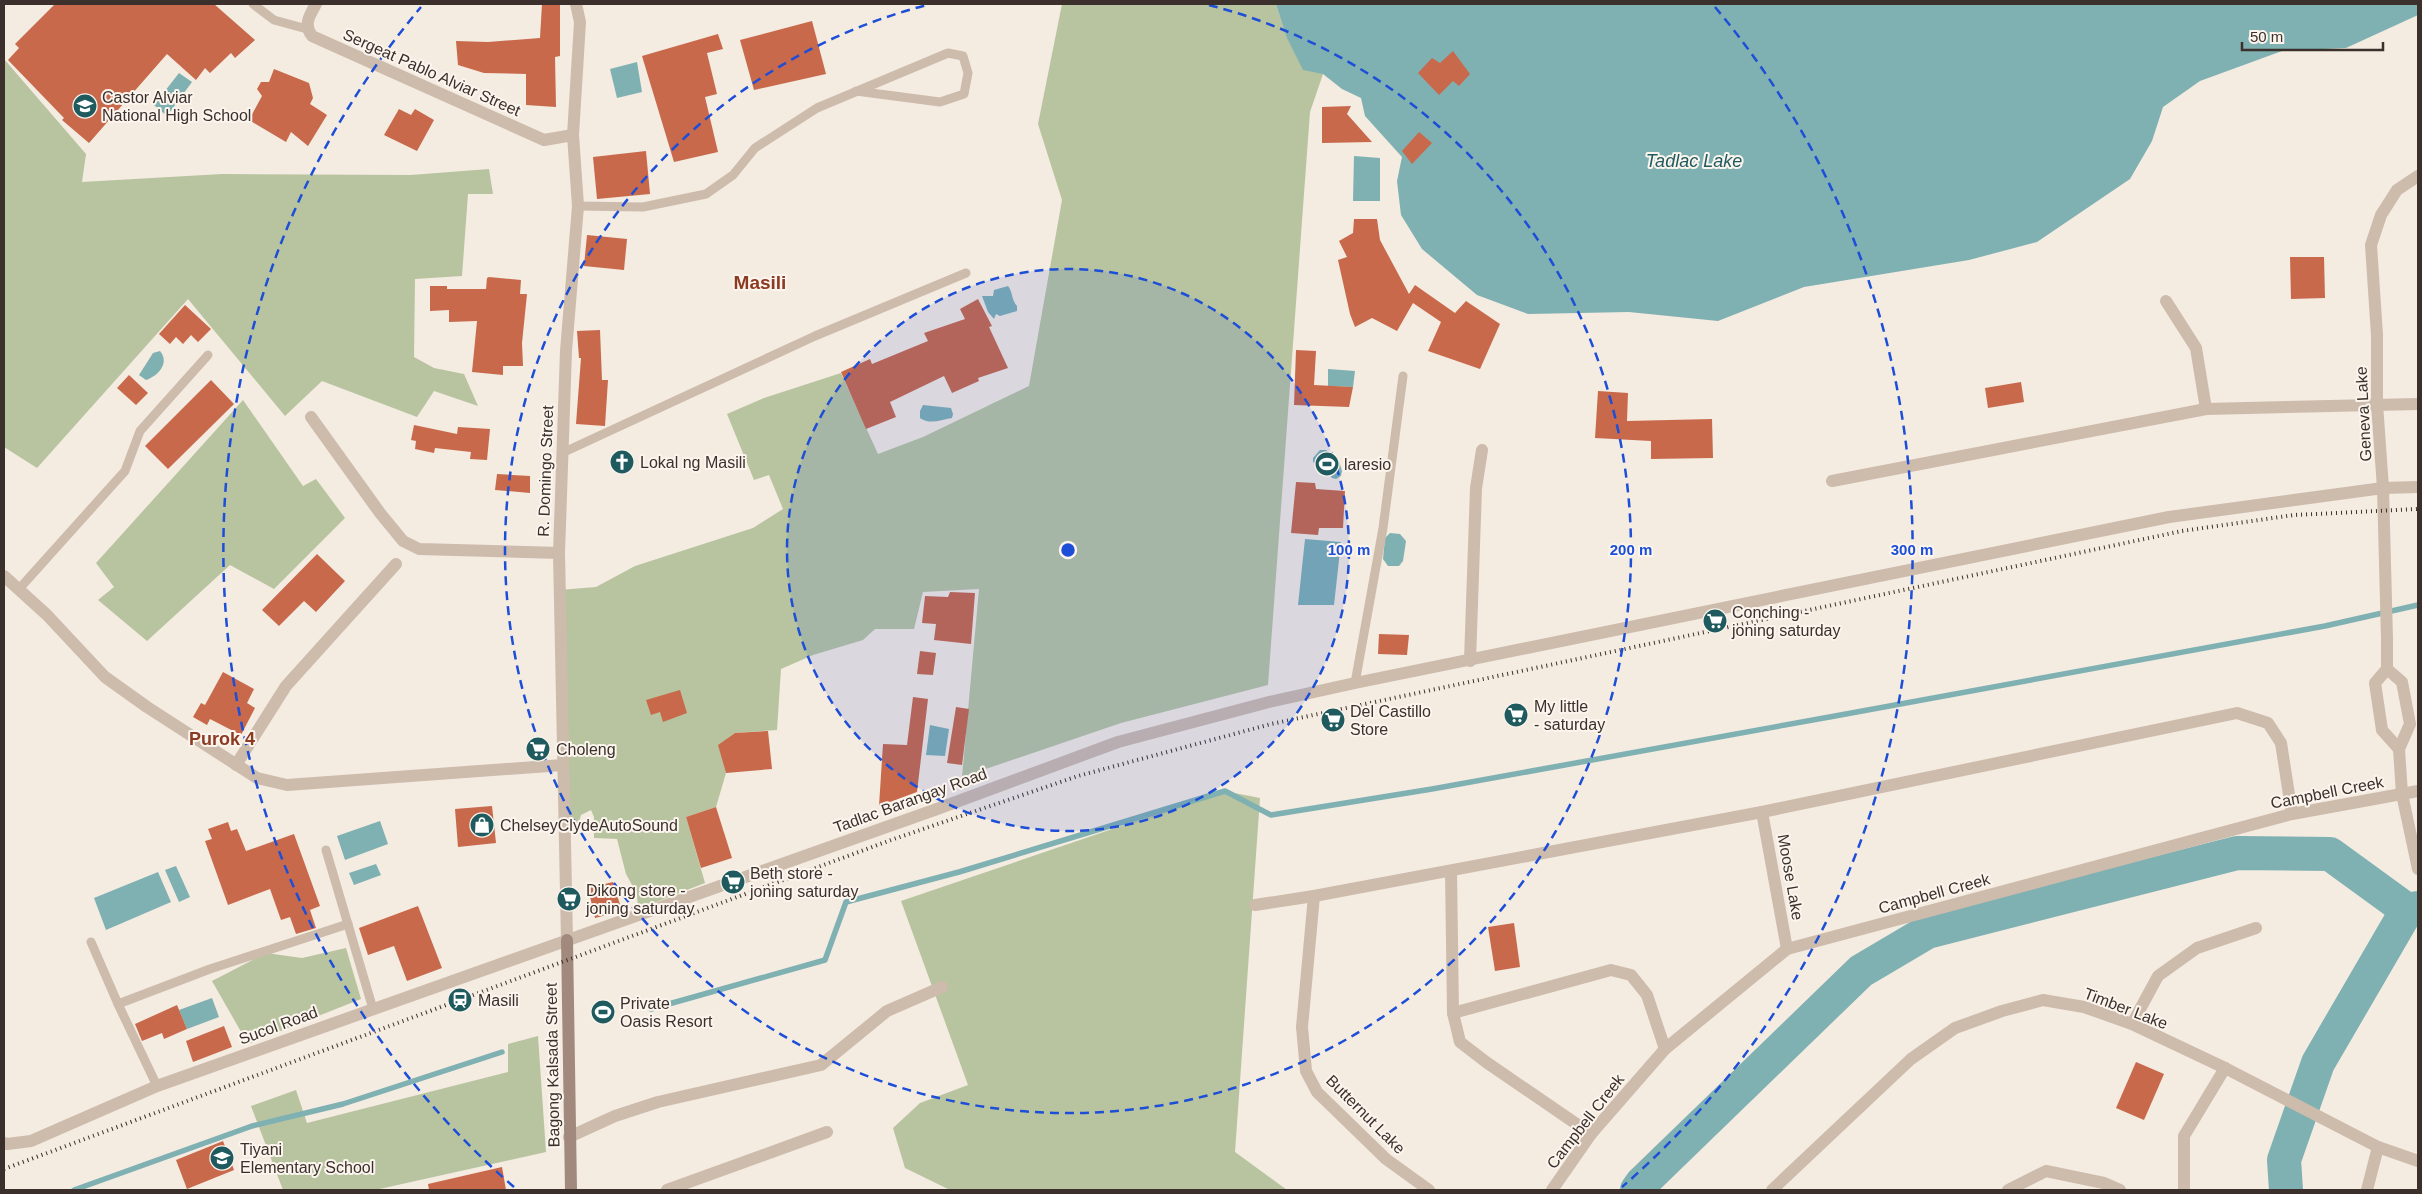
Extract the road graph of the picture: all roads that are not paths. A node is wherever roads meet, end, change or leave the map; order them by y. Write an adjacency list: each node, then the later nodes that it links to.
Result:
1 (253, 4): 4 (lane)
2 (316, 4): 4 (street)
3 (576, 4): 6 (street, R. Domingo Street)
4 (307, 29): 6 (street, Sergeat Pablo Alviar Street)
5 (856, 91): 5 (lane); 8 (lane)
6 (573, 135): 8 (street, R. Domingo Street)
7 (2418, 176): 13 (street, Geneva Lake)
8 (578, 206): 18 (street, R. Domingo Street)
9 (966, 273): 18 (lane)
10 (2166, 301): 15 (street)
11 (208, 355): 25 (lane)
12 (1403, 376): 28 (lane)
13 (2377, 404): 14 (street); 15 (street); 21 (street, Geneva Lake)
14 (2418, 404)
15 (2206, 408): 19 (street)
16 (312, 417): 22 (street)
17 (1482, 450): 26 (street)
18 (562, 453): 22 (street, R. Domingo Street)
19 (1832, 482)
20 (2418, 487): 21 (street, Tadlac Barangay Road)
21 (2383, 488): 26 (street, Tadlac Barangay Road); 27 (street, Geneva Lake)
22 (559, 553): 31 (street, R. Domingo Street)
23 (396, 564): 30 (street)
24 (4, 576): 25 (street)
25 (19, 589): 30 (street)
26 (1470, 661): 28 (street, Tadlac Barangay Road)
27 (2387, 669): 29 (street); 29 (street, Geneva Lake)
28 (1355, 684): 43 (street, Tadlac Barangay Road)
29 (2398, 749): 33 (street)
30 (236, 765): 31 (street)
31 (562, 765): 43 (street, R. Domingo Street)
32 (2418, 790): 33 (street, Campbell Creek)
33 (2402, 794): 35 (street, Campbell Creek); 37 (street)
34 (1762, 812): 35 (street); 38 (street); 45 (street, Moose Lake)
35 (2292, 814): 45 (street, Campbell Creek)
36 (326, 850): 41 (lane)
37 (2418, 870)
38 (1451, 871): 39 (street); 49 (street)
39 (1314, 896): 40 (street); 62 (street, Butternut Lake)
40 (1255, 905)
41 (348, 924): 47 (lane); 48 (lane)
42 (2256, 928): 50 (street)
43 (566, 940): 48 (street, Sucol Road); 56 (street, Bagong Kalsada Street)
44 (91, 942): 47 (lane)
45 (1787, 949): 51 (street, Campbell Creek)
46 (942, 987): 56 (street)
47 (118, 1004): 53 (lane)
48 (373, 1009): 53 (street, Sucol Road)
49 (1453, 1013): 51 (street); 55 (street)
50 (2132, 1024): 52 (street, Timber Lake); 64 (street, Timber Lake)
51 (1666, 1049): 55 (street, Campbell Creek)
52 (2225, 1068): 58 (street, Timber Lake); 67 (street)
53 (157, 1086): 57 (street, Sucol Road)
54 (828, 1132): 61 (street)
55 (1591, 1134): 63 (street, Campbell Creek)
56 (569, 1137): 60 (street, Bagong Kalsada Street)
57 (4, 1143)
58 (2378, 1147): 59 (street, Timber Lake); 68 (street)
59 (2418, 1161)
60 (571, 1190)
61 (667, 1190)
62 (1428, 1190)
63 (1552, 1190)
64 (1772, 1190)
65 (2008, 1190): 66 (street)
66 (2120, 1190)
67 (2184, 1190)
68 (2367, 1190)

